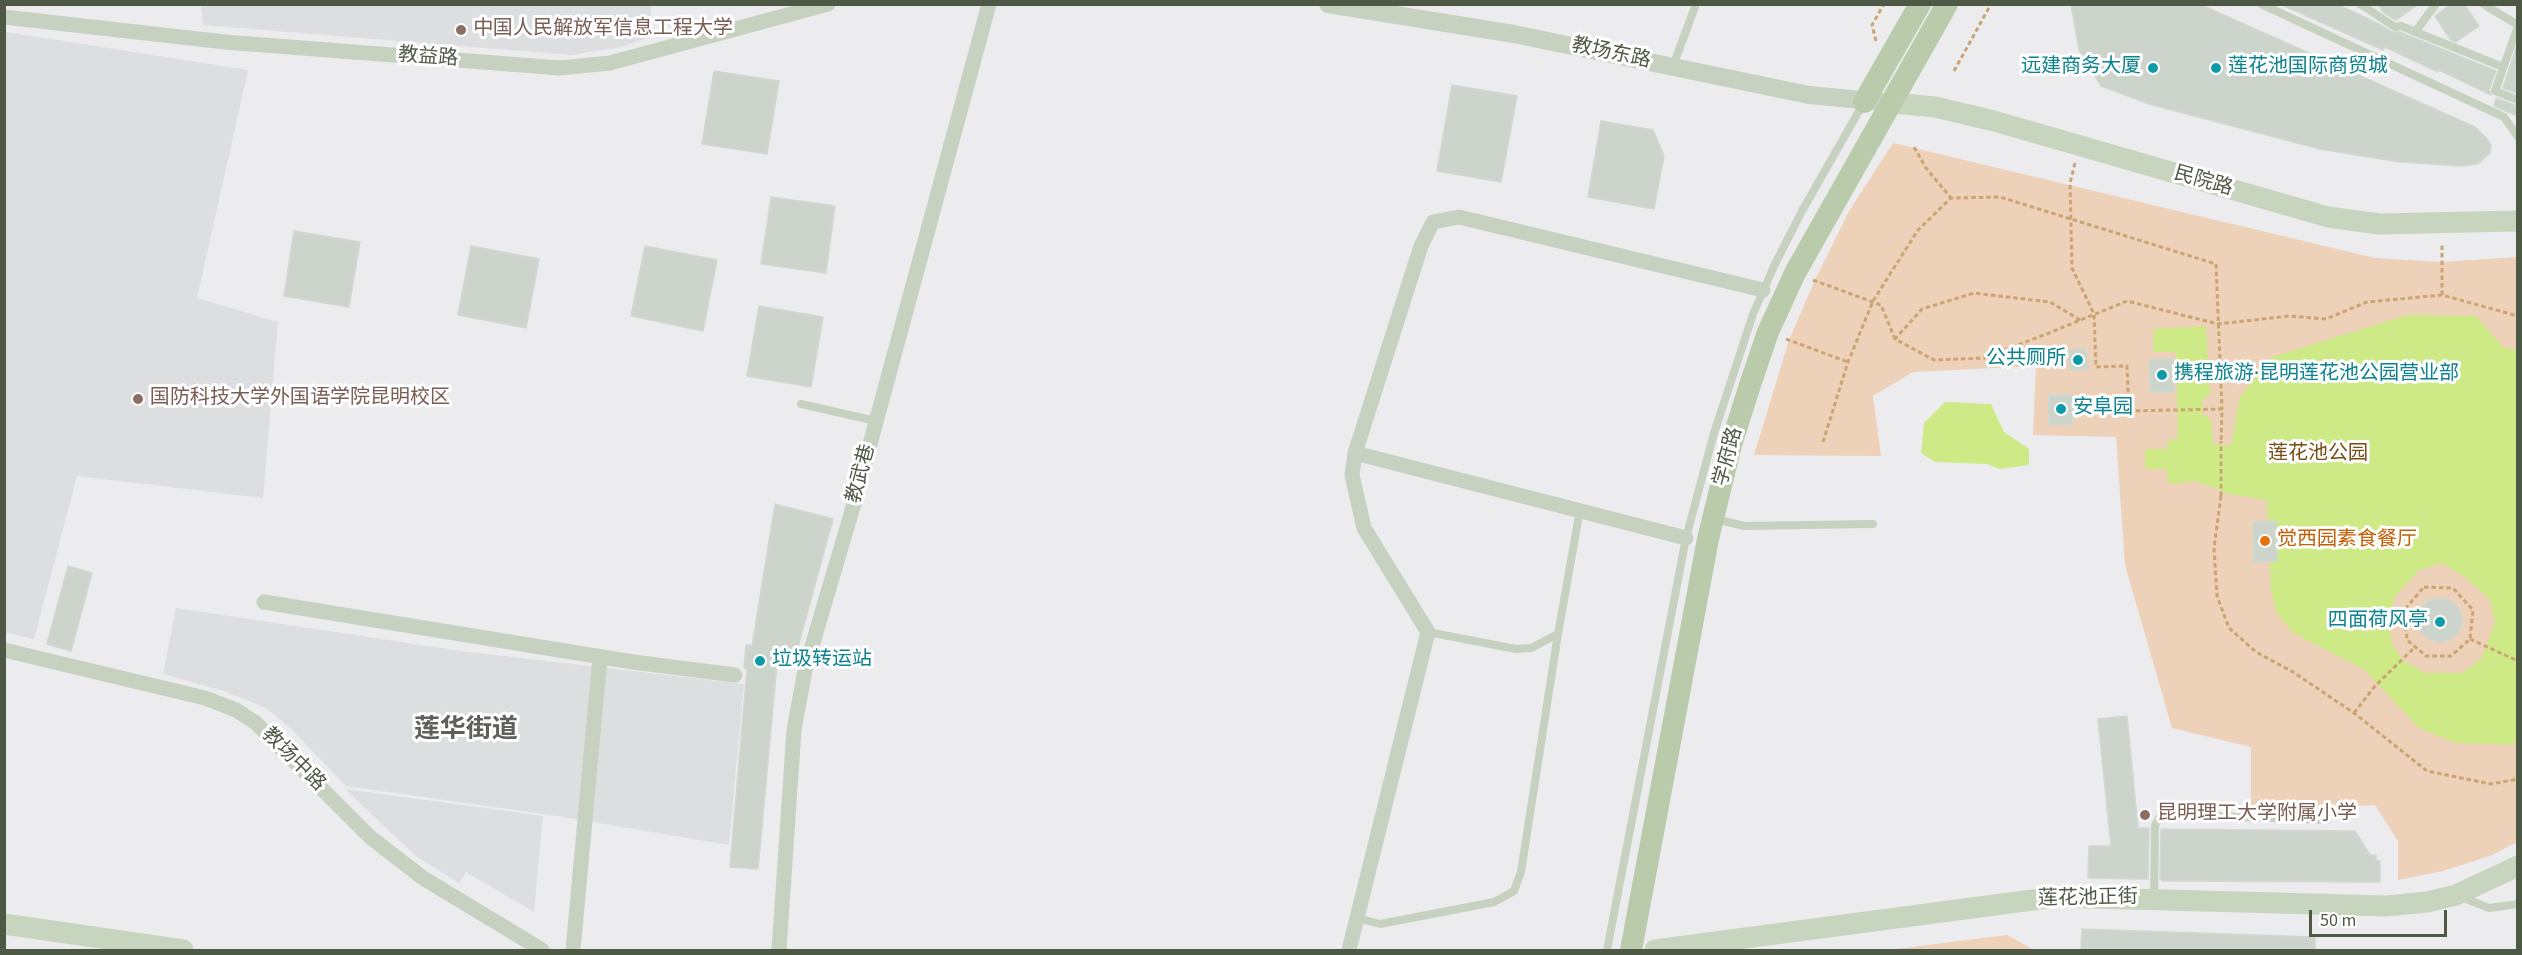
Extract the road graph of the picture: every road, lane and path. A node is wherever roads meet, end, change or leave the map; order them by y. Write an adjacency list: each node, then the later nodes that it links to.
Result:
1 (828, 4): 13 (street, 教益路)
2 (989, 4): 43 (street, 教武巷)
3 (1328, 4): 17 (street, 教场东路)
4 (1696, 4): 17 (lane)
5 (1884, 4): 14 (path)
6 (1920, 4): 21 (main road, 学府路)
7 (1947, 4): 22 (main road, 学府路)
8 (1991, 4): 19 (path)
9 (2261, 4): 23 (lane)
10 (2360, 4): 16 (lane)
11 (2436, 4): 16 (lane)
12 (2483, 4): 15 (lane)
13 (4, 17)
14 (1872, 25)
15 (2517, 25): 18 (lane)
16 (2415, 32): 18 (lane)
17 (1673, 67): 21 (street, 教场东路)
18 (2503, 67): 20 (lane)
19 (1954, 71)
20 (2517, 100)
21 (1864, 102): 22 (street, 教场东路); 31 (lane, 学府路)
22 (1893, 103): 24 (main road, 民院路); 30 (main road, 学府路)
23 (2517, 137)
24 (2079, 146): 27 (path); 29 (main road, 民院路)
25 (1914, 147): 26 (path)
26 (1951, 198): 27 (path); 33 (path)
27 (2069, 217): 34 (path); 37 (path)
28 (2517, 221): 29 (main road, 民院路)
29 (2443, 224): 32 (path)
30 (1796, 273): 33 (path); 38 (main road, 学府路)
31 (1763, 290): 45 (street); 49 (lane, 学府路)
32 (2442, 295): 35 (path); 37 (path)
33 (1873, 301): 39 (path); 40 (path)
34 (2094, 314): 36 (path); 37 (path); 42 (path)
35 (2517, 316)
36 (2080, 320): 39 (path); 39 (path)
37 (2218, 324): 42 (path)
38 (1768, 332): 40 (path); 47 (main road, 学府路)
39 (1895, 339)
40 (1848, 363): 44 (path)
41 (801, 404): 43 (lane)
42 (2222, 409): 59 (path, bridge)
43 (876, 421): 72 (street, 教武巷)
44 (1822, 442)
45 (1355, 453): 46 (street); 51 (street)
46 (1580, 510): 49 (street); 52 (lane)
47 (1713, 519): 48 (lane); 75 (main road, 学府路)
48 (1873, 524)
49 (1686, 538): 74 (lane, 学府路)
50 (264, 602): 56 (street)
51 (1428, 632): 52 (lane); 66 (street)
52 (1558, 634): 66 (lane)
53 (2470, 639): 54 (path); 54 (path); 57 (path)
54 (2415, 647): 59 (path)
55 (4, 650): 68 (street, 教场中路)
56 (600, 657): 58 (street); 71 (street)
57 (2517, 661)
58 (735, 675)
59 (2354, 713): 60 (path)
60 (2517, 779)
61 (2327, 820): 64 (lane)
62 (2517, 866): 63 (main road, 莲花池正街)
63 (2456, 895): 64 (main road, 莲花池正街); 65 (lane)
64 (2154, 898): 76 (main road, 莲花池正街)
65 (2517, 904)
66 (1357, 918): 73 (street)
67 (4, 924): 69 (main road)
68 (528, 945): 70 (street, 教场中路)
69 (183, 951)
70 (542, 951)
71 (573, 951)
72 (779, 951)
73 (1349, 951)
74 (1607, 951)
75 (1631, 951)
76 (1654, 951)

